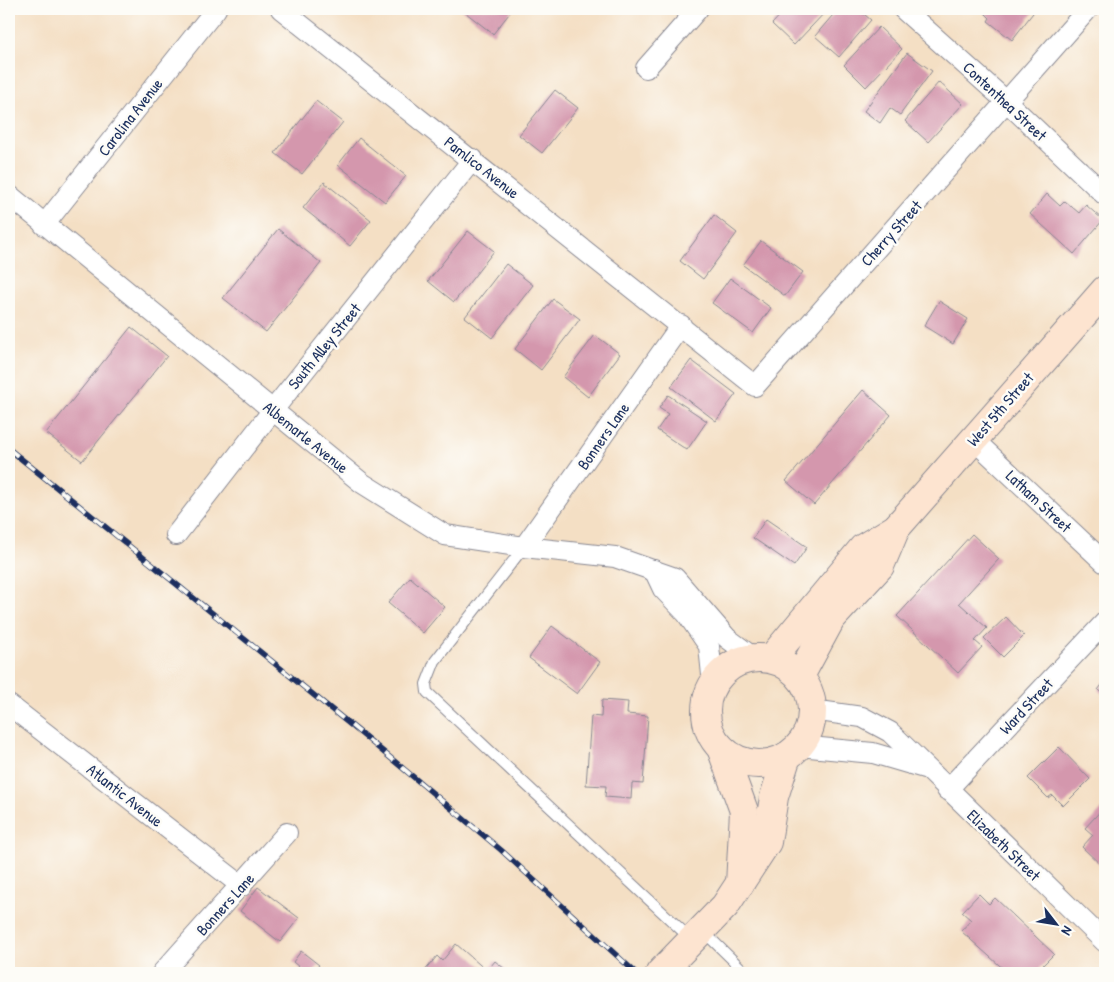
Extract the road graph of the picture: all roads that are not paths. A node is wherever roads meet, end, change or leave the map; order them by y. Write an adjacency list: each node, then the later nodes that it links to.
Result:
1 (216, 9): 11 (street, Carolina Avenue)
2 (281, 9): 8 (street, Pamlico Avenue)
3 (698, 9): 6 (street)
4 (903, 9): 7 (street, Contenthea Street)
5 (1088, 9): 7 (street, Cherry Street)
6 (646, 68)
7 (1007, 102): 9 (street, Contenthea Street); 13 (street, Cherry Street)
8 (473, 159): 13 (street, Pamlico Avenue); 14 (street, South Alley Street)
9 (1105, 195)
10 (9, 196): 11 (street, Albemarle Avenue)
11 (44, 225): 14 (street, Albemarle Avenue)
12 (1105, 290): 15 (main road, West 5th Street)
13 (682, 325): 18 (street, Bonners Lane)
14 (273, 410): 17 (street, South Alley Street); 18 (street, Albemarle Avenue)
15 (973, 439): 16 (main road, West 5th Street); 19 (street, Latham Street)
16 (896, 528): 22 (main road, West 5th Street); 23 (main road, West 5th Street)
17 (176, 535)
18 (524, 547): 20 (street, Albemarle Avenue); 34 (lane)
19 (1105, 563)
20 (654, 570): 22 (street, Albemarle Avenue); 24 (street)
21 (1105, 622): 30 (street, Ward Street)
22 (763, 658): 23 (main road); 24 (main road)
23 (800, 676): 26 (main road)
24 (713, 685): 27 (main road)
25 (9, 705): 32 (street, Atlantic Avenue)
26 (812, 710): 28 (main road); 29 (street, Elizabeth Street)
27 (721, 748): 28 (main road); 33 (main road)
28 (793, 751): 29 (street, Elizabeth Street); 33 (main road)
29 (926, 769): 30 (street, Elizabeth Street)
30 (947, 790): 35 (street, Elizabeth Street)
31 (287, 833): 32 (street, Bonners Lane)
32 (242, 886): 36 (street, Bonners Lane)
33 (740, 886): 34 (main road)
34 (698, 936): 37 (main road); 38 (lane)
35 (1105, 942)
36 (162, 973)
37 (660, 973)
38 (746, 973)

